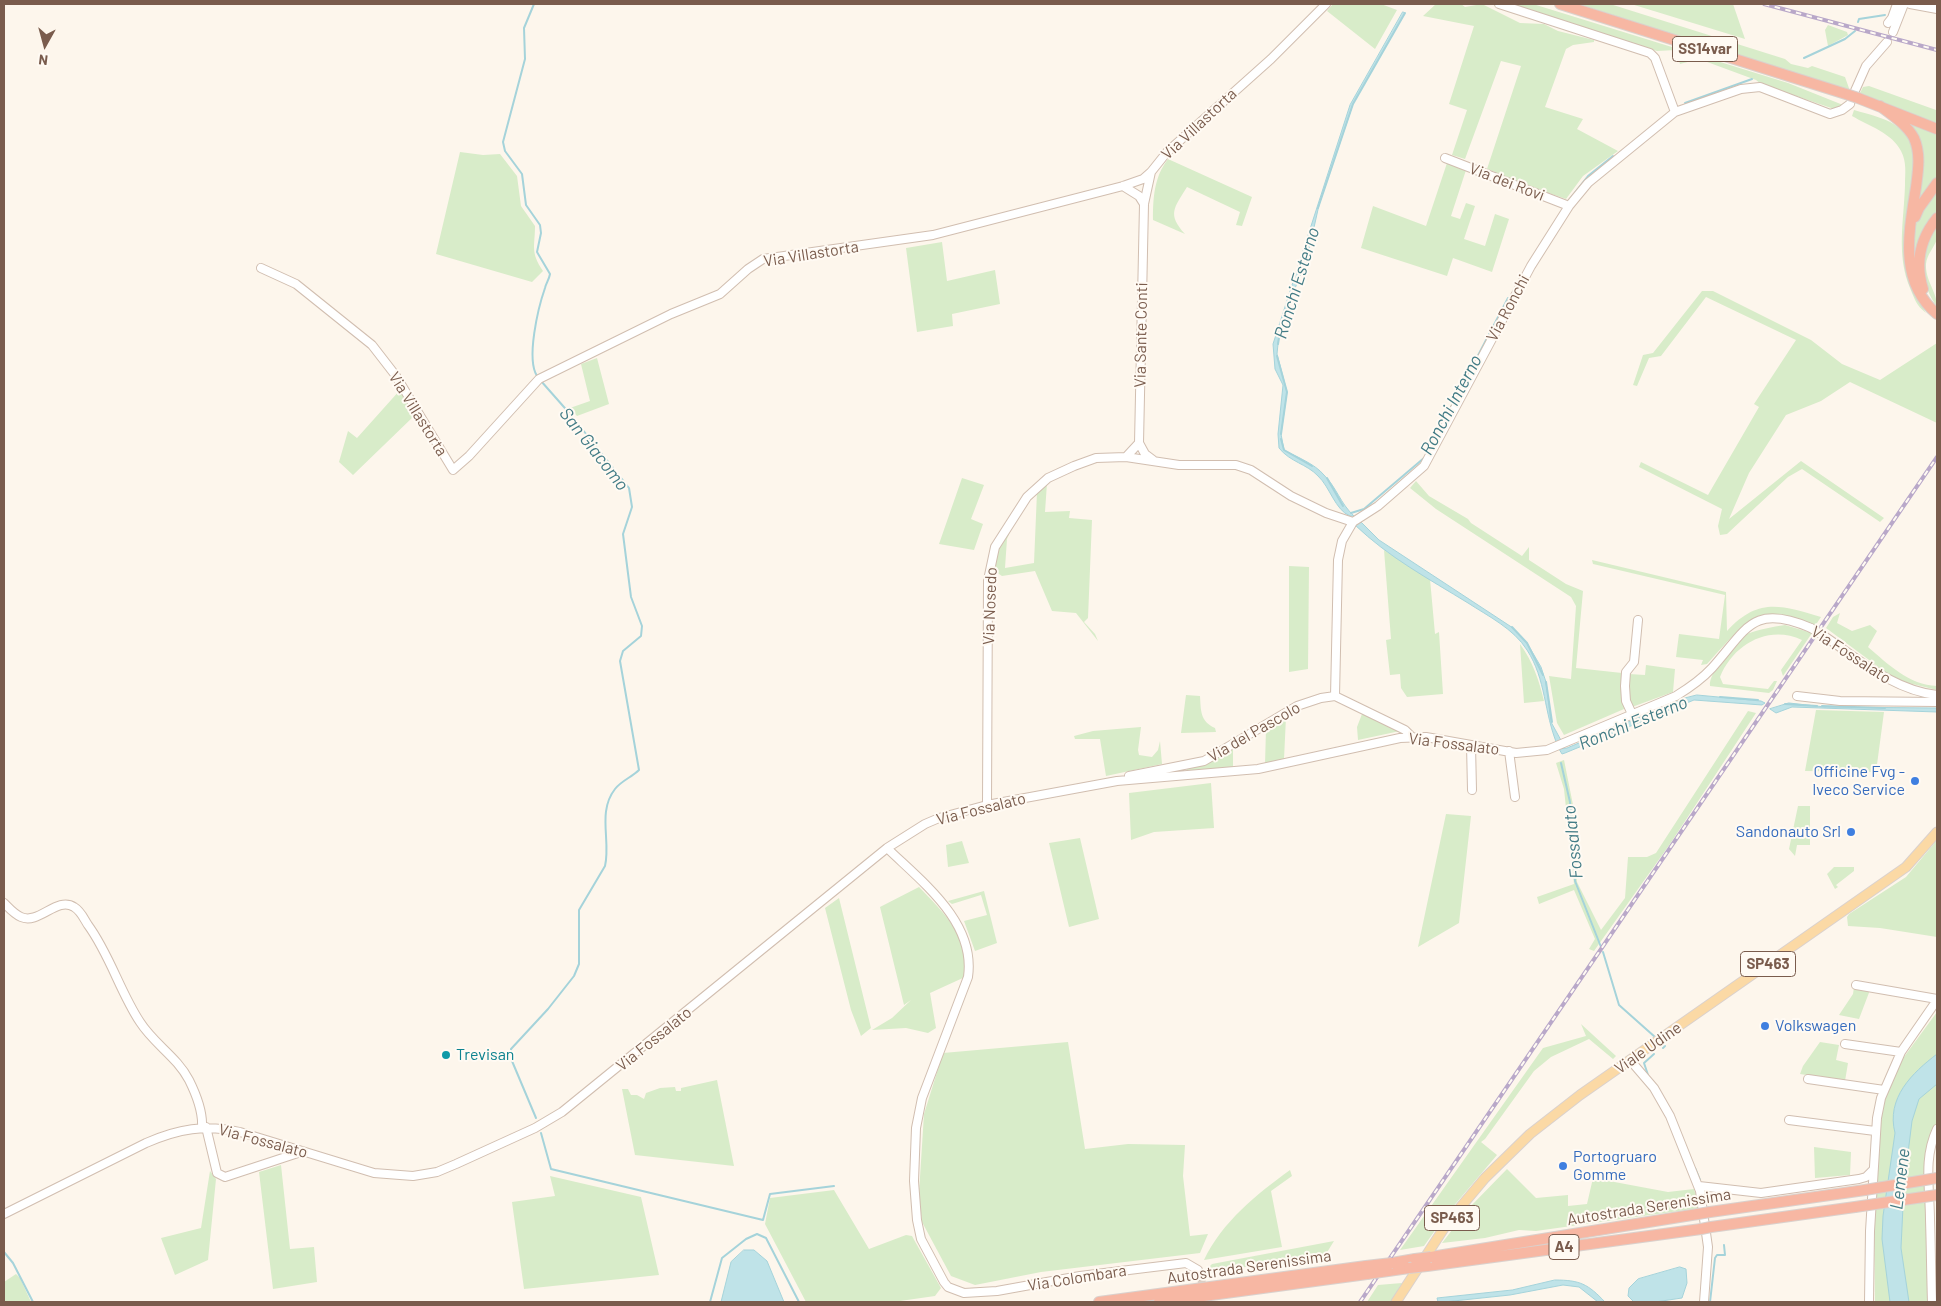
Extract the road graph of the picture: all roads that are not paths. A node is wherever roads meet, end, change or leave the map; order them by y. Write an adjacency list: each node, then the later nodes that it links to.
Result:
1 (1326, 4): 16 (street, Via Villastorta)
2 (1499, 4): 13 (street)
3 (1560, 4): 11 (highway, SS14var)
4 (1897, 4): 8 (street)
5 (1904, 4): 9 (street)
6 (1910, 4): 7 (street)
7 (1937, 9)
8 (1888, 23)
9 (1893, 32)
10 (1887, 42): 11 (street)
11 (1853, 98): 12 (highway, SS14var); 13 (street, Via Ronchi)
12 (1880, 106): 14 (highway, SS14var); 22 (highway, SS14var)
13 (1675, 112): 20 (street, Via Ronchi)
14 (1935, 128)
15 (1445, 158): 20 (street, Via dei Rovi)
16 (1151, 172): 18 (street, Via Villastorta); 19 (street, Via Sante Conti)
17 (1937, 183): 22 (highway)
18 (1123, 186): 19 (street); 23 (street, Via Villastorta)
19 (1144, 204): 25 (street, Via Sante Conti)
20 (1569, 206): 28 (street, Via Ronchi)
21 (1937, 218): 24 (highway)
22 (1909, 240): 24 (highway)
23 (260, 268)
24 (1937, 312)
25 (1139, 443): 26 (street); 27 (street)
26 (1126, 457): 27 (street, Via Nosedo); 41 (street, Via Nosedo)
27 (1152, 460): 28 (street, Via Nosedo)
28 (1356, 519): 31 (street, Via Ronchi)
29 (1638, 620): 34 (street)
30 (1937, 695): 34 (street, Via Fossalato, bridge)
31 (1335, 696): 35 (street); 38 (street, Via del Pascolo)
32 (1796, 696): 33 (street)
33 (1937, 702)
34 (1632, 714): 37 (street, Via Fossalato)
35 (1411, 736): 36 (street, Via Fossalato); 38 (street, Via Fossalato)
36 (1471, 745): 37 (street, Via Fossalato); 39 (street)
37 (1509, 752): 40 (street)
38 (1118, 781): 41 (street, Via Fossalato)
39 (1472, 790)
40 (1515, 798)
41 (987, 805): 43 (street, Via Fossalato)
42 (1937, 832): 49 (main road, Viale Udine / SP463)
43 (887, 848): 56 (street, Via Fossalato); 65 (street, Via Colombara)
44 (4, 902): 53 (street)
45 (1856, 985): 46 (street)
46 (1937, 1000): 48 (street)
47 (1844, 1044): 48 (street)
48 (1901, 1052): 51 (street)
49 (1630, 1060): 59 (street); 68 (main road, Viale Udine / SP463)
50 (1808, 1079): 51 (street)
51 (1884, 1090): 55 (street)
52 (1790, 1120): 55 (street)
53 (204, 1127): 56 (street, Via Fossalato); 56 (street); 61 (street, Via Fossalato)
54 (1937, 1129): 71 (street)
55 (1875, 1131): 57 (street)
56 (299, 1150)
57 (1873, 1170): 59 (street); 70 (street)
58 (1937, 1178): 62 (highway, Autostrada Serenissima / A4, bridge)
59 (1699, 1186): 69 (street)
60 (1937, 1195): 62 (highway, Autostrada Serenissima / A4, bridge)
61 (4, 1214)
62 (1429, 1261): 63 (highway, Autostrada Serenissima / A4, bridge); 63 (highway, Autostrada Serenissima / A4, bridge)
63 (1390, 1267): 64 (highway, Autostrada Serenissima / A4, bridge)
64 (1367, 1270): 66 (highway, Autostrada Serenissima / A4); 67 (highway, Autostrada Serenissima / A4)
65 (1200, 1276)
66 (1099, 1302)
67 (1159, 1302)
68 (1396, 1302)
69 (1704, 1302)
70 (1869, 1302)
71 (1932, 1302)

